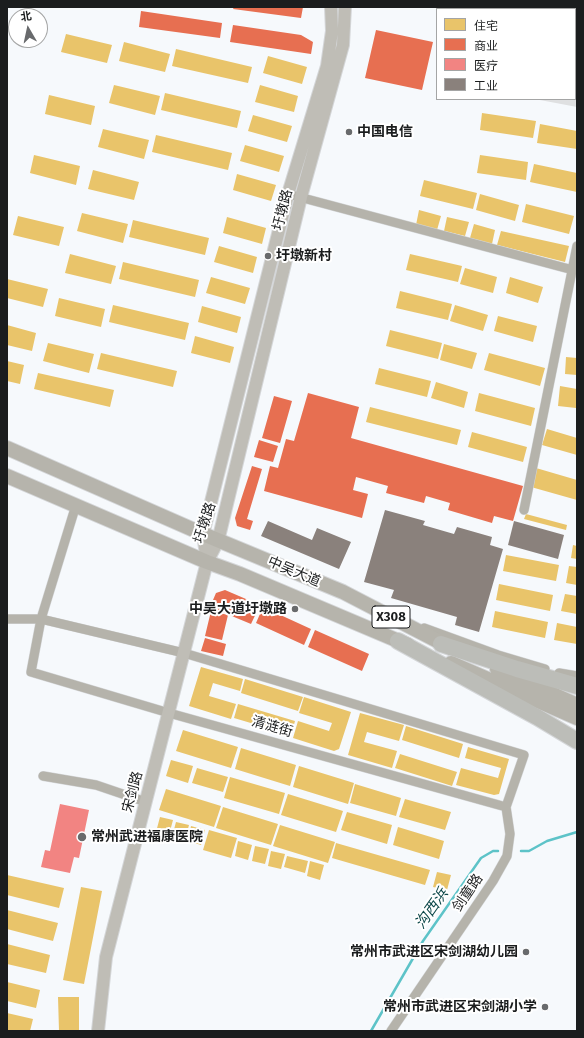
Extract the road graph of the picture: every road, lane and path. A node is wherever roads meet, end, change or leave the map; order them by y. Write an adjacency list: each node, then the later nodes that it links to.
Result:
1 (331, 7): 5 (main road, 圩墩路)
2 (346, 7): 4 (main road, 圩墩路)
3 (354, 7): 4 (main road)
4 (335, 71): 6 (main road, 圩墩路)
5 (288, 194): 6 (street); 13 (main road, 圩墩路)
6 (301, 197): 8 (street); 14 (main road, 圩墩路)
7 (577, 246): 8 (street)
8 (573, 270): 12 (street)
9 (7, 448): 13 (main road, 中吴大道 / X308)
10 (7, 476): 11 (main road, 中吴大道 / X308)
11 (76, 505): 15 (main road, 中吴大道 / X308); 18 (street)
12 (524, 510)
13 (203, 534): 14 (main road, 中吴大道 / X308); 15 (main road, 圩墩路)
14 (218, 541): 15 (main road, 圩墩路); 16 (main road, 中吴大道 / X308)
15 (207, 562): 19 (main road, 中吴大道 / X308); 21 (main road, 宋剑路)
16 (381, 612): 20 (main road, 中吴大道 / X308); 22 (street)
17 (7, 619): 18 (street)
18 (40, 619): 21 (street); 25 (street, 清涟街)
19 (398, 641): 26 (main road, 中吴大道 / X308); 27 (highway)
20 (441, 644): 23 (highway); 24 (main road, 中吴大道 / X308)
21 (184, 653): 25 (main road, 宋剑路); 30 (street, 剑童路)
22 (577, 676)
23 (577, 686)
24 (577, 704)
25 (169, 713): 29 (main road, 宋剑路); 30 (street, 清涟街)
26 (577, 718)
27 (577, 740)
28 (42, 776): 29 (street)
29 (146, 802): 31 (main road, 宋剑路)
30 (506, 808): 32 (street, 剑童路)
31 (98, 1031)
32 (391, 1031)

